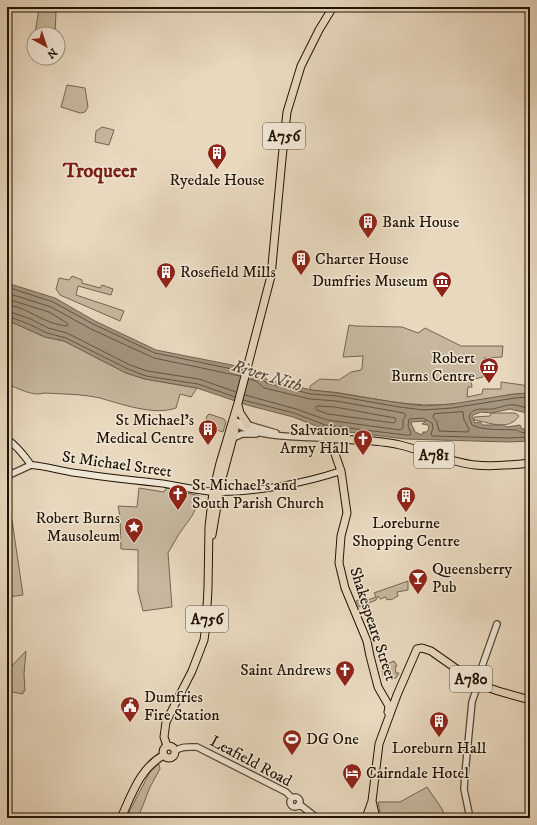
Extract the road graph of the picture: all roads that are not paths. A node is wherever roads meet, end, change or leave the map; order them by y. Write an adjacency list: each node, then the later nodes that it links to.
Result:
1 (333, 7): 2 (main road, A756)
2 (238, 404): 3 (main road, A756); 4 (main road)
3 (233, 421): 4 (street); 5 (street); 7 (main road, A756); 16 (main road, A756)
4 (248, 425): 6 (street)
5 (267, 435): 6 (street); 7 (street)
6 (284, 435): 8 (street)
7 (233, 438): 16 (main road, A756)
8 (326, 438): 10 (main road, A781); 11 (main road, Shakespeare Street)
9 (7, 439): 13 (main road)
10 (338, 440): 11 (main road); 12 (main road, A781)
11 (335, 454): 14 (main road, Shakespeare Street)
12 (530, 463)
13 (31, 465): 15 (street); 16 (main road, St Michael Street)
14 (341, 471): 16 (main road, St Michael Street); 22 (main road, Shakespeare Street)
15 (7, 476)
16 (217, 492): 24 (main road, A756)
17 (497, 624): 18 (street)
18 (472, 679): 19 (main road, A780); 20 (main road, A780)
19 (478, 684): 21 (main road, A780); 32 (street)
20 (397, 695): 22 (main road); 23 (main road, A780)
21 (530, 700)
22 (386, 701): 23 (main road, Shakespeare Street)
23 (388, 718): 27 (main road, A780)
24 (167, 746): 25 (main road); 26 (main road, A756)
25 (175, 751): 26 (main road); 29 (street, Leafield Road)
26 (164, 755): 28 (main road)
27 (372, 800): 30 (main road, A780); 31 (main road)
28 (121, 818)
29 (317, 818)
30 (366, 818)
31 (376, 818)
32 (470, 818)

